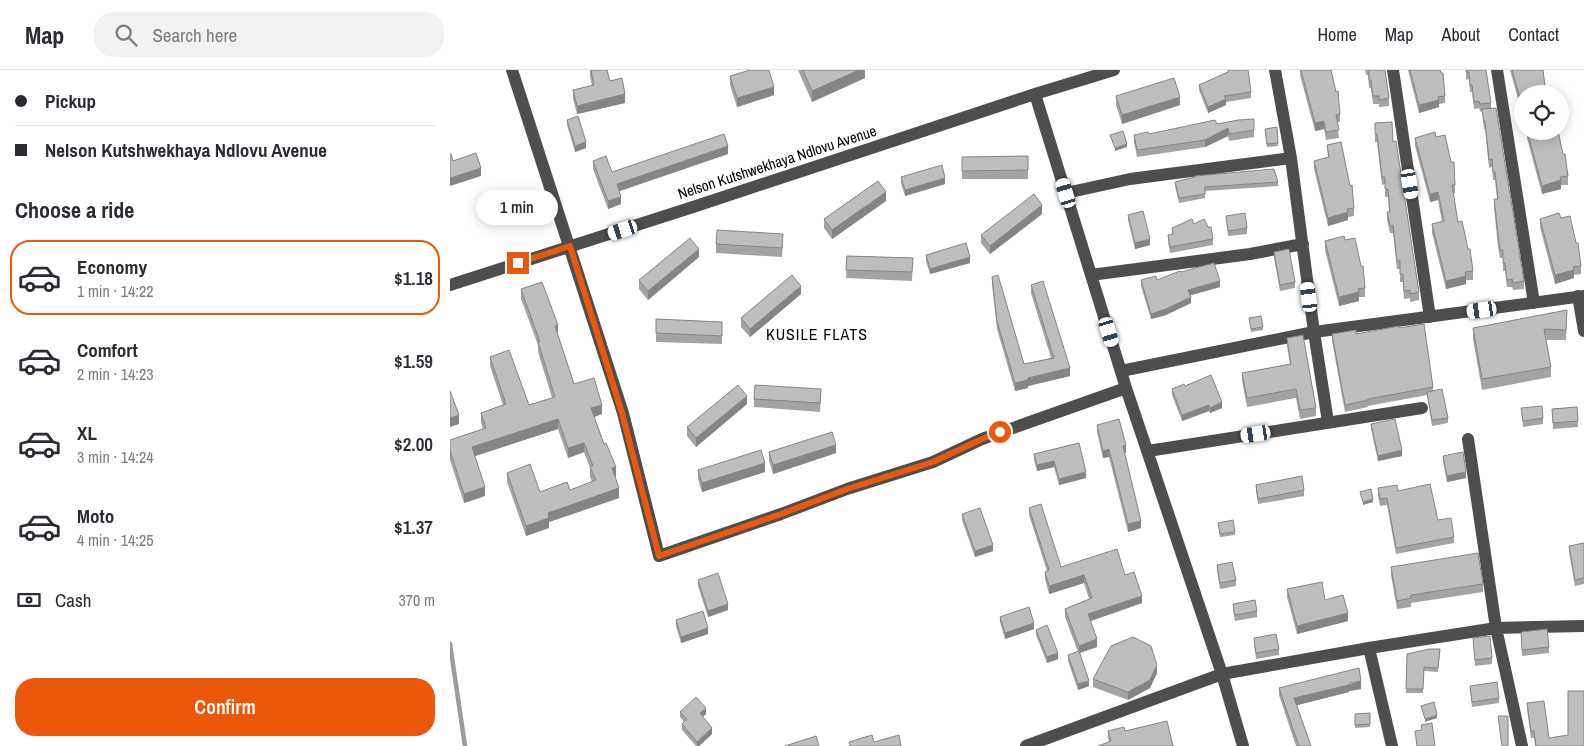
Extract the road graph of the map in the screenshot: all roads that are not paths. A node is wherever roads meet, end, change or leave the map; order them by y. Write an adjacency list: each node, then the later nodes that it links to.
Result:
1 (512, 70): 10 (street)
2 (1114, 70): 6 (street, Nelson Kutshwekhaya Ndlovu Avenue)
3 (1275, 70): 7 (street)
4 (1393, 70): 15 (street)
5 (1497, 70): 14 (street)
6 (1035, 94): 8 (street); 10 (street, Nelson Kutshwekhaya Ndlovu Avenue)
7 (1291, 158): 8 (street); 9 (street)
8 (1066, 193): 11 (street)
9 (1302, 244): 11 (street); 17 (street)
10 (570, 246): 12 (street, Nelson Kutshwekhaya Ndlovu Avenue); 19 (street)
11 (1091, 275): 18 (street)
12 (450, 285)
13 (1581, 296): 14 (street); 16 (street)
14 (1534, 303): 15 (street)
15 (1430, 317): 17 (street)
16 (1584, 331)
17 (1314, 332): 18 (street); 21 (street)
18 (1121, 370): 19 (street)
19 (1126, 388): 23 (street)
20 (1422, 408): 21 (street)
21 (1328, 422): 23 (street)
22 (1468, 439): 25 (street)
23 (1148, 451): 27 (street)
24 (1584, 626): 25 (street)
25 (1496, 628): 26 (street); 31 (street)
26 (1369, 648): 27 (street); 30 (street)
27 (1222, 674): 28 (street); 29 (street)
28 (1026, 746)
29 (1244, 746)
30 (1392, 746)
31 (1522, 746)

